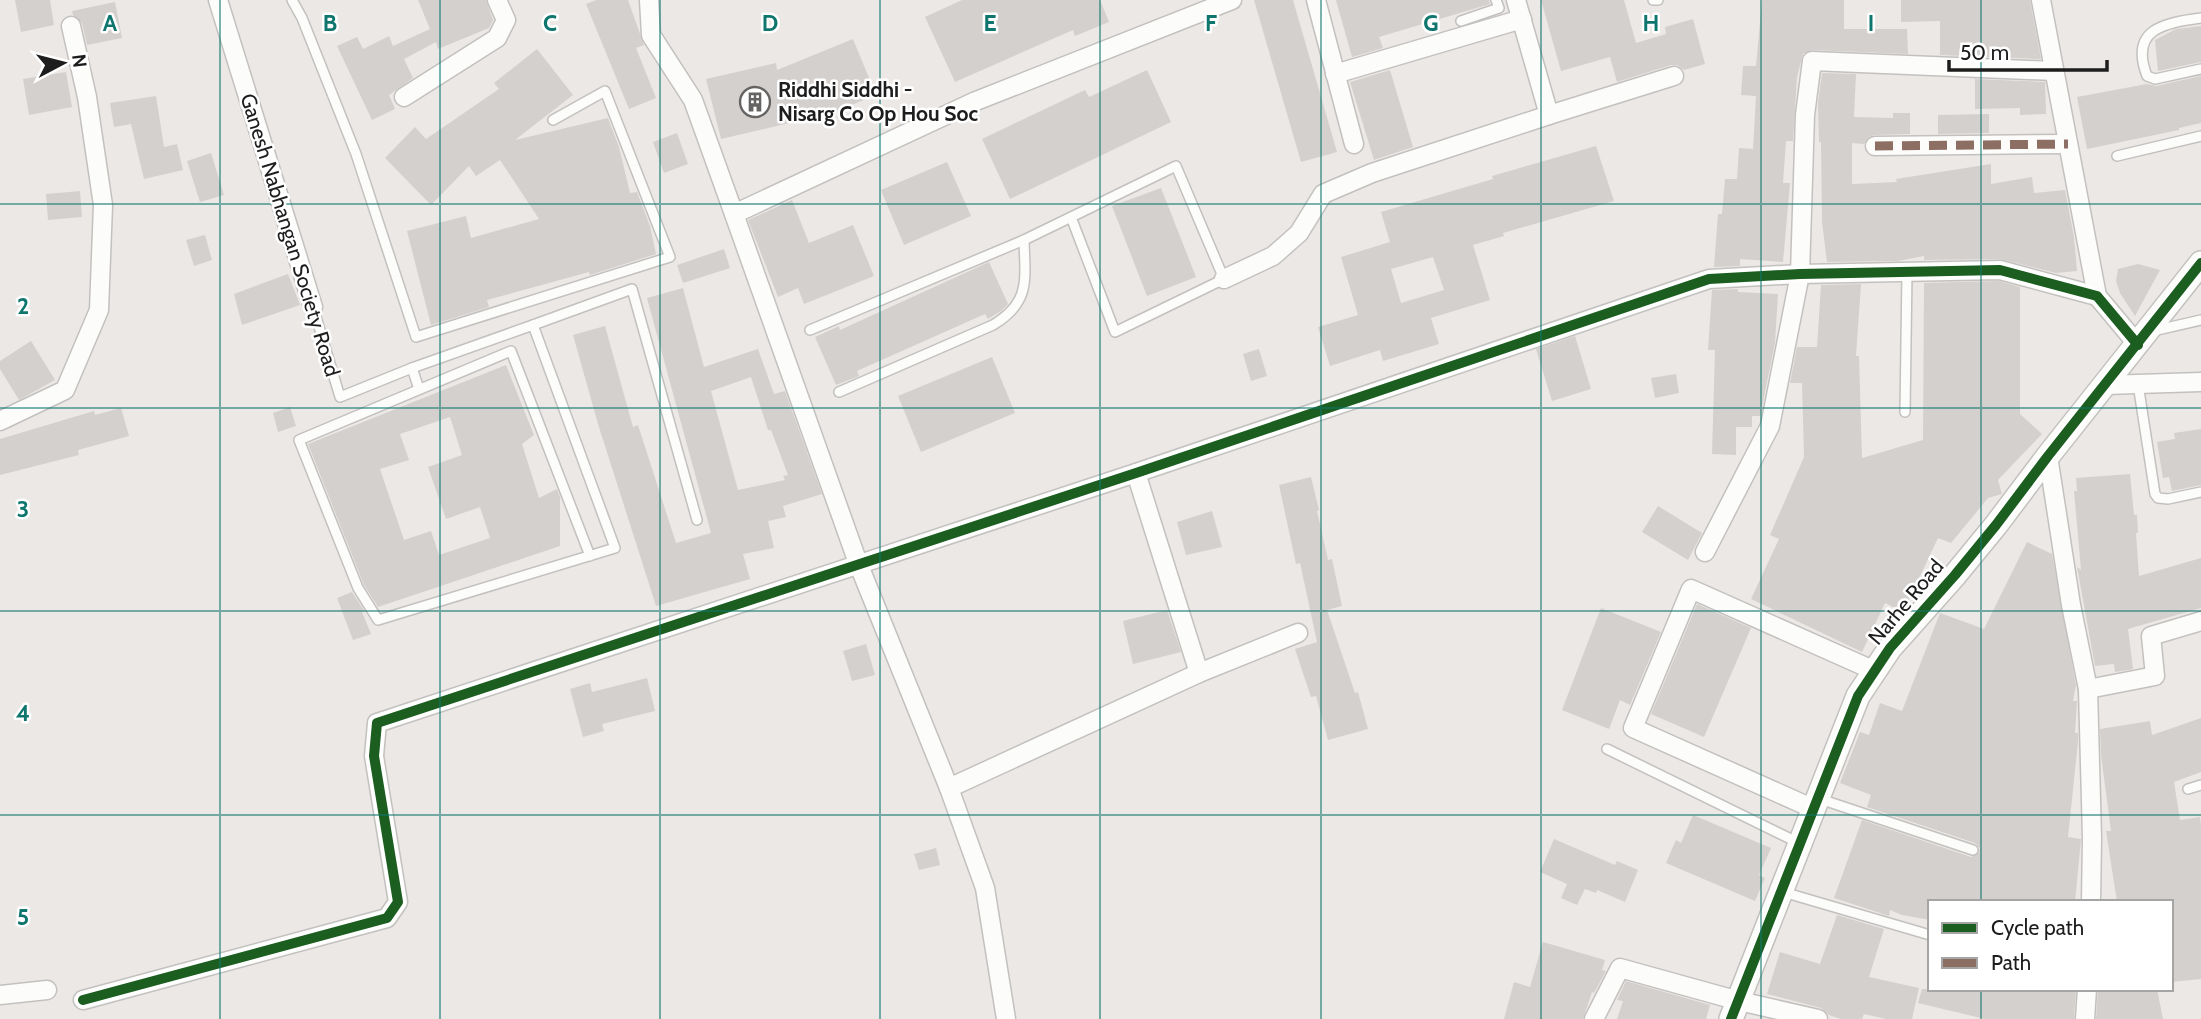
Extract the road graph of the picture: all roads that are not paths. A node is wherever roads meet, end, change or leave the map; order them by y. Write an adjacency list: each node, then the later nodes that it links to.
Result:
1 (218, 0): 36 (street, Ganesh Nabhangan Society Road)
2 (292, 0): 22 (lane)
3 (497, 0): 20 (street)
4 (649, 0): 28 (street)
5 (1232, 0): 28 (street)
6 (1316, 0): 18 (street)
7 (1496, 0): 14 (lane)
8 (1516, 0): 13 (street)
9 (1653, 0): 10 (lane)
10 (1658, 0)
11 (2041, 0): 17 (street)
12 (2201, 18): 16 (lane)
13 (1522, 19): 18 (street); 21 (street)
14 (1461, 21)
15 (71, 26): 48 (street)
16 (2201, 69)
17 (2054, 71): 25 (street); 33 (street)
18 (1335, 74): 24 (street)
19 (1675, 76): 21 (street)
20 (404, 97)
21 (1549, 115): 34 (street)
22 (553, 120)
23 (2201, 136): 27 (lane)
24 (1353, 144)
25 (2068, 144): 26 (street); 35 (street)
26 (1875, 146)
27 (2117, 156)
28 (734, 214): 55 (street)
29 (1071, 217): 30 (lane); 34 (lane); 34 (lane)
30 (1024, 240): 39 (lane); 46 (lane)
31 (2201, 263): 40 (street, Narhe Road)
32 (1907, 272): 33 (street); 35 (street); 47 (lane)
33 (1800, 274): 50 (street); 53 (street)
34 (1224, 279)
35 (2097, 296): 40 (street)
36 (313, 307): 41 (lane, Ganesh Nabhangan Society Road)
37 (2201, 320): 40 (lane)
38 (533, 325): 41 (lane, Ganesh Nabhangan Society Road); 52 (lane, Ganesh Nabhangan Society Road); 54 (lane)
39 (810, 330)
40 (2143, 338): 44 (street, Narhe Road)
41 (412, 368): 45 (lane)
42 (2201, 382): 43 (street)
43 (2138, 384): 44 (street); 51 (lane)
44 (2105, 385): 49 (street, Narhe Road)
45 (419, 389): 54 (lane); 54 (lane)
46 (839, 392)
47 (1905, 412)
48 (0, 421)
49 (2048, 456): 58 (street, Narhe Road); 60 (street)
50 (1136, 473): 55 (street); 59 (street)
51 (2201, 492)
52 (697, 520)
53 (1705, 552)
54 (590, 556)
55 (858, 563): 63 (street); 74 (street)
56 (2201, 621): 60 (street)
57 (1298, 633): 59 (street)
58 (1875, 671): 65 (street, Narhe Road); 65 (street)
59 (1199, 673): 63 (street)
60 (2088, 689): 69 (street)
61 (1607, 749): 66 (lane)
62 (2201, 785): 64 (lane)
63 (949, 788): 76 (street)
64 (2188, 789)
65 (1816, 803): 66 (street, Narhe Road); 67 (lane)
66 (1800, 844): 68 (street, Narhe Road)
67 (1973, 850)
68 (1781, 892): 70 (lane); 75 (street, Narhe Road)
69 (2091, 900)
70 (1928, 934)
71 (47, 990): 73 (street)
72 (2087, 991): 79 (street)
73 (0, 995)
74 (83, 1000)
75 (1735, 1010): 77 (street); 78 (street)
76 (1006, 1019)
77 (1594, 1019)
78 (1818, 1019)
79 (2085, 1019)

